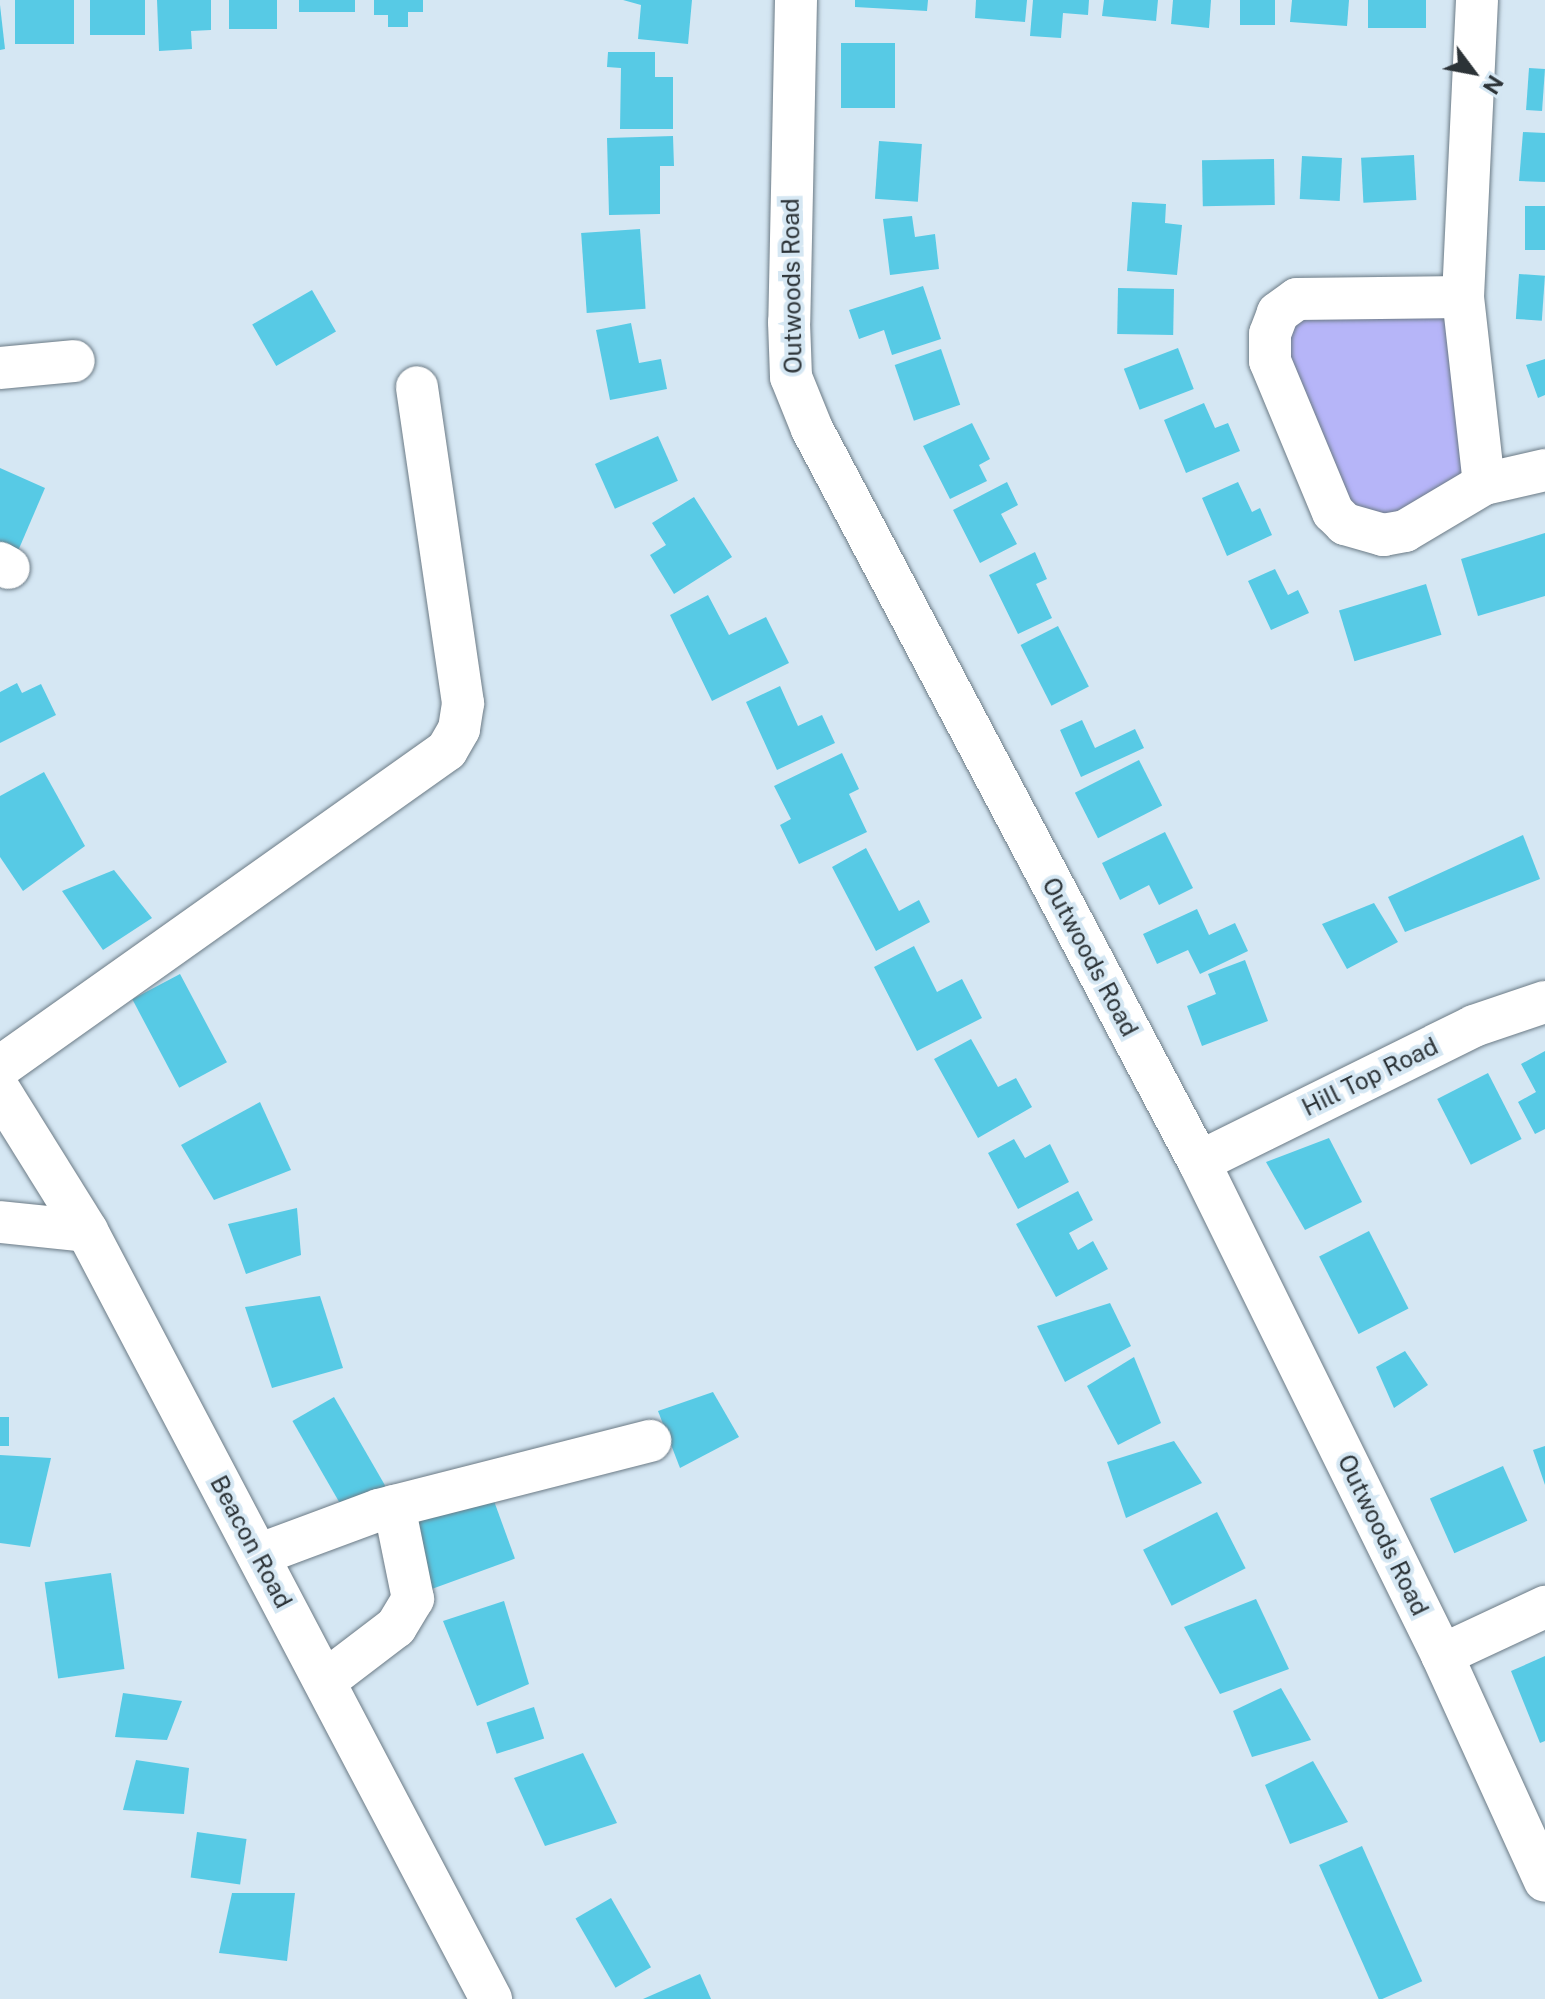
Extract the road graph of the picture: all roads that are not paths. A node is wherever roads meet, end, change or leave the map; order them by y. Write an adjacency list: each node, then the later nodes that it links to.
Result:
1 (796, 0): 12 (street, Outwoods Road)
2 (1477, 0): 3 (street)
3 (1463, 297): 8 (street); 8 (street)
4 (74, 361): 5 (street)
5 (0, 368)
6 (417, 387): 10 (street)
7 (1545, 470): 8 (street)
8 (1484, 484)
9 (1545, 1002): 12 (street, Hill Top Road)
10 (0, 1067)
11 (0, 1091): 14 (street, Beacon Road)
12 (1199, 1162): 19 (street, Outwoods Road)
13 (0, 1222): 14 (street)
14 (87, 1231): 17 (street, Beacon Road)
15 (650, 1441): 16 (street)
16 (394, 1506): 17 (street); 20 (street)
17 (258, 1555): 20 (street, Beacon Road)
18 (1545, 1607): 19 (street)
19 (1442, 1655): 21 (street, Outwoods Road)
20 (325, 1681): 22 (street, Beacon Road)
21 (1545, 1881)
22 (491, 1999)

